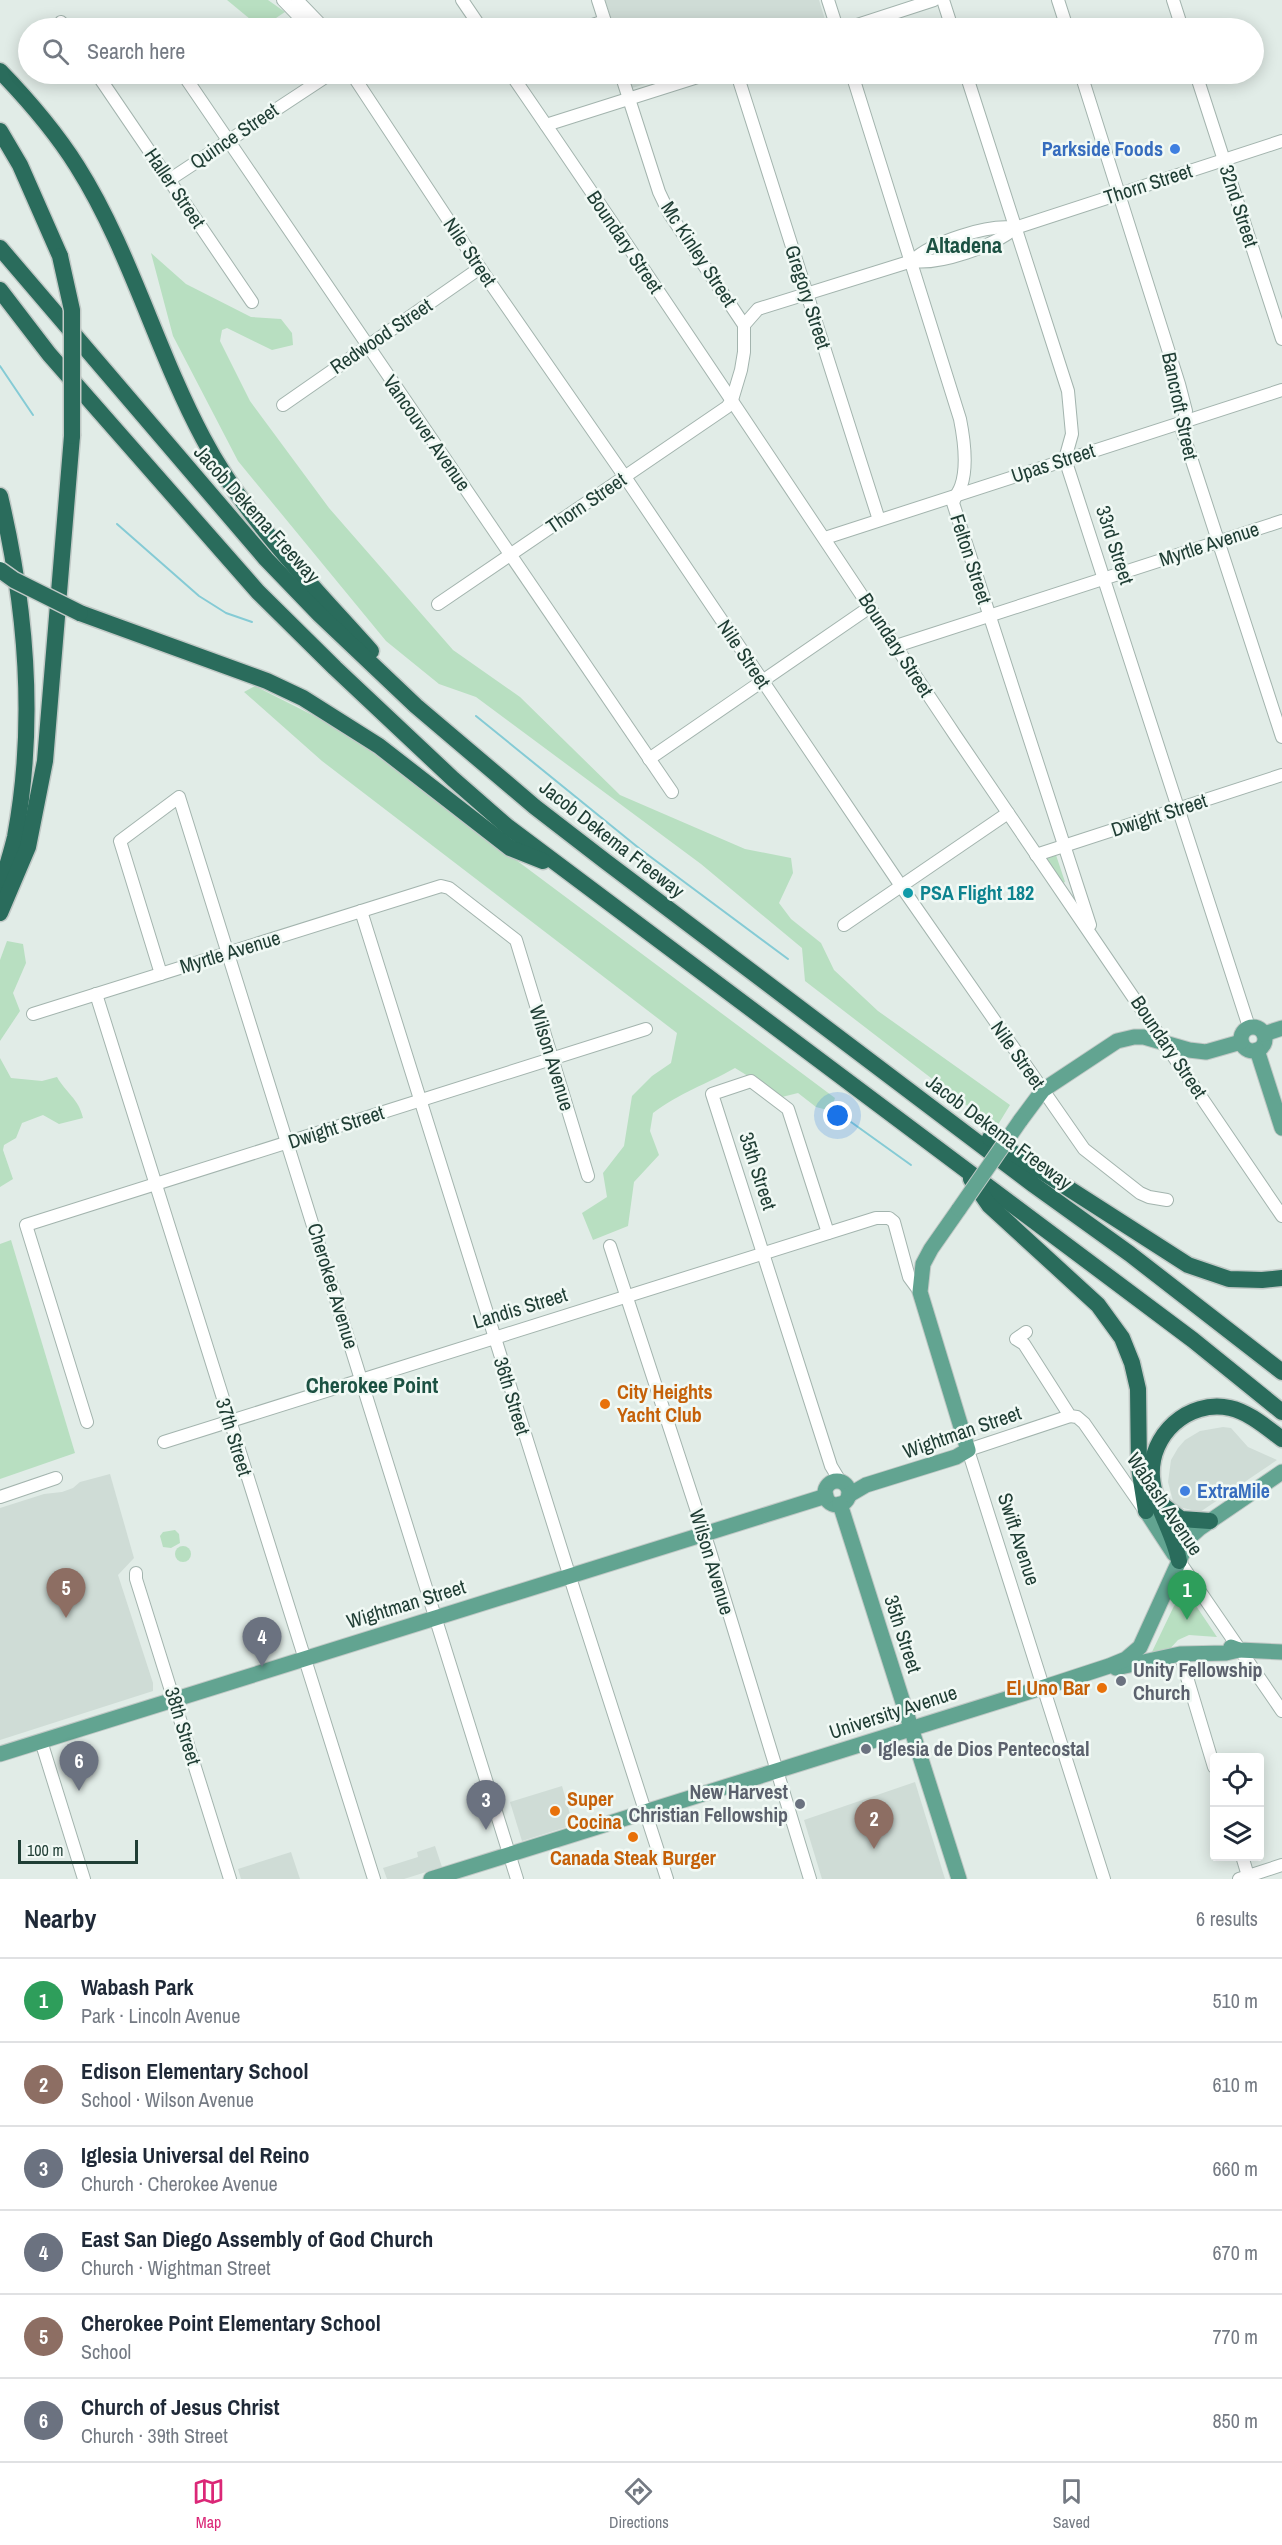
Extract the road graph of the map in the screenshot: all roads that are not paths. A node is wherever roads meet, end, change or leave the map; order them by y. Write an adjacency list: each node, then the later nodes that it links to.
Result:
1 (283, 0): 10 (street)
2 (297, 0): 11 (street)
3 (462, 0): 12 (street)
4 (598, 0): 13 (street)
5 (828, 0): 14 (street)
6 (934, 0): 15 (street)
7 (943, 0): 16 (street)
8 (1058, 0): 17 (street)
9 (1173, 0): 18 (street)
10 (300, 18)
11 (314, 18)
12 (474, 18)
13 (604, 18)
14 (834, 18)
15 (879, 18)
16 (949, 18)
17 (1064, 18)
18 (1179, 18)
19 (0, 72): 73 (highway)
20 (103, 84): 38 (street, Haller Street)
21 (190, 84): 35 (street, Vancouver Avenue)
22 (314, 84): 35 (street, Quince Street)
23 (359, 84): 43 (street, Nile Street)
24 (518, 84): 33 (street, Boundary Street)
25 (624, 84): 32 (street, Mc Kinley Street)
26 (675, 84): 32 (street)
27 (739, 84): 45 (street, Gregory Street)
28 (855, 84): 42 (street, Felton Street)
29 (969, 84): 40 (street)
30 (1084, 84): 39 (street, Bancroft Street)
31 (1199, 84): 37 (street, 32nd Street)
32 (629, 99): 33 (street); 47 (street, Mc Kinley Street)
33 (546, 125): 51 (street, Boundary Street)
34 (0, 131): 85 (highway, bridge)
35 (227, 140): 38 (street, Quince Street); 49 (street, Vancouver Avenue)
36 (1282, 141): 37 (street, Thorn Street)
37 (1224, 160): 39 (street, Thorn Street); 48 (street, 32nd Street)
38 (169, 180): 46 (street, Haller Street)
39 (1119, 194): 40 (street, Thorn Street); 53 (street, Bancroft Street)
40 (1015, 228): 42 (street, Thorn Street); 54 (street)
41 (0, 248): 73 (highway, Jacob Dekema Freeway)
42 (912, 261): 45 (street, Thorn Street); 58 (street, Felton Street)
43 (480, 268): 49 (street, Redwood Street); 57 (street, Nile Street)
44 (0, 290): 81 (highway)
45 (807, 295): 47 (street, Thorn Street); 60 (street, Gregory Street)
46 (252, 302)
47 (744, 326): 51 (street, Mc Kinley Street)
48 (1282, 339)
49 (367, 346): 52 (street, Redwood Street); 64 (street, Vancouver Avenue)
50 (1282, 390): 53 (street, Upas Street)
51 (732, 400): 57 (street, Thorn Street); 62 (street, Boundary Street)
52 (283, 405)
53 (1184, 421): 55 (street, Upas Street); 63 (street, Bancroft Street)
54 (1072, 434): 55 (street); 56 (street)
55 (1102, 447): 56 (street, Upas Street)
56 (1065, 459): 58 (street, Upas Street); 66 (street, 33rd Street)
57 (625, 477): 64 (street, Thorn Street); 71 (street, Nile Street)
58 (955, 495): 60 (street, Upas Street); 69 (street, Felton Street)
59 (0, 496): 83 (highway)
60 (879, 520): 62 (street, Upas Street)
61 (1282, 521): 63 (street, Myrtle Avenue)
62 (825, 538): 68 (street, Boundary Street)
63 (1218, 542): 66 (street, Myrtle Avenue); 72 (street, Bancroft Street)
64 (510, 554): 67 (street, Thorn Street); 74 (street, Vancouver Avenue)
65 (0, 570): 81 (highway, bridge)
66 (1104, 579): 69 (street, Myrtle Avenue); 77 (street, 33rd Street)
67 (438, 604)
68 (870, 607): 70 (street, Boundary Street); 71 (street)
69 (989, 617): 70 (street, Myrtle Avenue); 79 (street, Felton Street)
70 (896, 646): 78 (street, Boundary Street)
71 (763, 681): 74 (street); 82 (street, Nile Street)
72 (1282, 737)
73 (470, 752): 101 (highway, Jacob Dekema Freeway)
74 (649, 759): 76 (street, Vancouver Avenue)
75 (1282, 775): 77 (street, Dwight Street)
76 (672, 792)
77 (1178, 809): 79 (street, Dwight Street); 93 (street, 33rd Street)
78 (1008, 813): 80 (street, Boundary Street); 82 (street)
79 (1063, 846): 80 (street, Dwight Street); 87 (street, Felton Street)
80 (1036, 855): 87 (street, Boundary Street)
81 (566, 871): 106 (highway)
82 (901, 886): 86 (street); 102 (street, Nile Street)
83 (0, 891)
84 (361, 911): 88 (street, Myrtle Avenue); 89 (street, Myrtle Avenue); 103 (street, 36th Street)
85 (0, 913)
86 (844, 925)
87 (1095, 938): 98 (street, Boundary Street)
88 (516, 940): 100 (street, Wilson Avenue)
89 (229, 953): 90 (street, Myrtle Avenue); 90 (street, Cherokee Avenue); 105 (street, Cherokee Avenue)
90 (161, 974): 91 (street, Myrtle Avenue)
91 (96, 994): 92 (street, Myrtle Avenue); 108 (street, 37th Street)
92 (33, 1014)
93 (1249, 1027): 96 (main road); 97 (main road)
94 (1282, 1028): 96 (main road)
95 (646, 1029): 100 (street, Dwight Street)
96 (1264, 1034): 99 (main road)
97 (1241, 1042): 98 (main road); 99 (main road)
98 (1167, 1044): 102 (main road); 110 (street, Boundary Street)
99 (1257, 1050): 104 (main road)
100 (553, 1059): 103 (street, Dwight Street); 107 (street, Wilson Avenue)
101 (872, 1062): 115 (highway); 120 (highway, Jacob Dekema Freeway)
102 (1043, 1090): 109 (street, Nile Street); 116 (main road, bridge)
103 (420, 1101): 105 (street, Dwight Street); 119 (street, 36th Street)
104 (1282, 1128)
105 (288, 1143): 108 (street, Dwight Street); 121 (street, Cherokee Avenue)
106 (964, 1169): 122 (highway); 133 (highway)
107 (588, 1176)
108 (154, 1185): 124 (street, Dwight Street); 125 (street, 37th Street)
109 (1167, 1200)
110 (1282, 1216)
111 (889, 1218): 112 (street, Landis Street); 116 (street, Swift Avenue)
112 (828, 1233): 114 (street, Landis Street); 114 (street, 35th Street)
113 (610, 1246): 117 (street, Wilson Avenue)
114 (763, 1254): 117 (street, Landis Street); 131 (street, 35th Street)
115 (1282, 1278)
116 (920, 1292): 128 (main road, Swift Avenue)
117 (626, 1297): 119 (street, Landis Street); 135 (street, Wilson Avenue)
118 (1026, 1332): 123 (street, Wabash Avenue)
119 (494, 1338): 121 (street, Landis Street); 138 (street, 36th Street)
120 (1282, 1372)
121 (362, 1380): 125 (street, Landis Street); 139 (street, Cherokee Avenue)
122 (1282, 1412)
123 (1070, 1416): 128 (street, Wightman Street); 133 (street, Wabash Avenue)
124 (87, 1422)
125 (230, 1422): 127 (street, Landis Street); 143 (street, 37th Street)
126 (1282, 1439): 133 (highway)
127 (164, 1442)
128 (968, 1450): 131 (main road, Wightman Street); 145 (street, Swift Avenue)
129 (1282, 1472): 134 (main road, University Avenue)
130 (56, 1478): 132 (street)
131 (838, 1491): 135 (main road, Wightman Street); 148 (main road, 35th Street)
132 (0, 1497)
133 (1153, 1507): 134 (highway); 136 (highway)
134 (1210, 1521): 136 (main road, University Avenue)
135 (704, 1534): 138 (main road, Wightman Street); 152 (street, Wilson Avenue)
136 (1179, 1561): 140 (street, Wabash Avenue); 144 (main road, University Avenue)
137 (136, 1573): 146 (street, 38th Street)
138 (569, 1575): 139 (main road, Wightman Street); 153 (street, 36th Street)
139 (436, 1617): 143 (main road, Wightman Street); 154 (street, Cherokee Avenue)
140 (1239, 1650): 141 (main road); 142 (main road); 147 (street, Wabash Avenue)
141 (1282, 1652)
142 (1180, 1654): 144 (main road); 150 (street)
143 (304, 1659): 146 (main road, Wightman Street); 160 (street, 37th Street)
144 (1110, 1666): 145 (main road, University Avenue)
145 (1044, 1687): 148 (main road, University Avenue); 166 (street, Swift Avenue)
146 (175, 1699): 149 (main road, Wightman Street); 159 (street, 38th Street)
147 (1282, 1711)
148 (911, 1728): 152 (main road, University Avenue); 165 (main road, 35th Street)
149 (41, 1741): 151 (main road, Wightman Street); 158 (street)
150 (1211, 1753)
151 (0, 1754)
152 (776, 1771): 153 (main road, University Avenue); 164 (street, Wilson Avenue)
153 (645, 1812): 154 (main road, University Avenue); 163 (street, 36th Street)
154 (509, 1855): 161 (main road, University Avenue); 162 (street, Cherokee Avenue)
155 (1243, 1861): 157 (street)
156 (1282, 1864): 157 (street)
157 (1245, 1878)
158 (84, 1879)
159 (230, 1879)
160 (374, 1879)
161 (431, 1879)
162 (517, 1879)
163 (667, 1879)
164 (810, 1879)
165 (959, 1879)
166 (1104, 1879)

